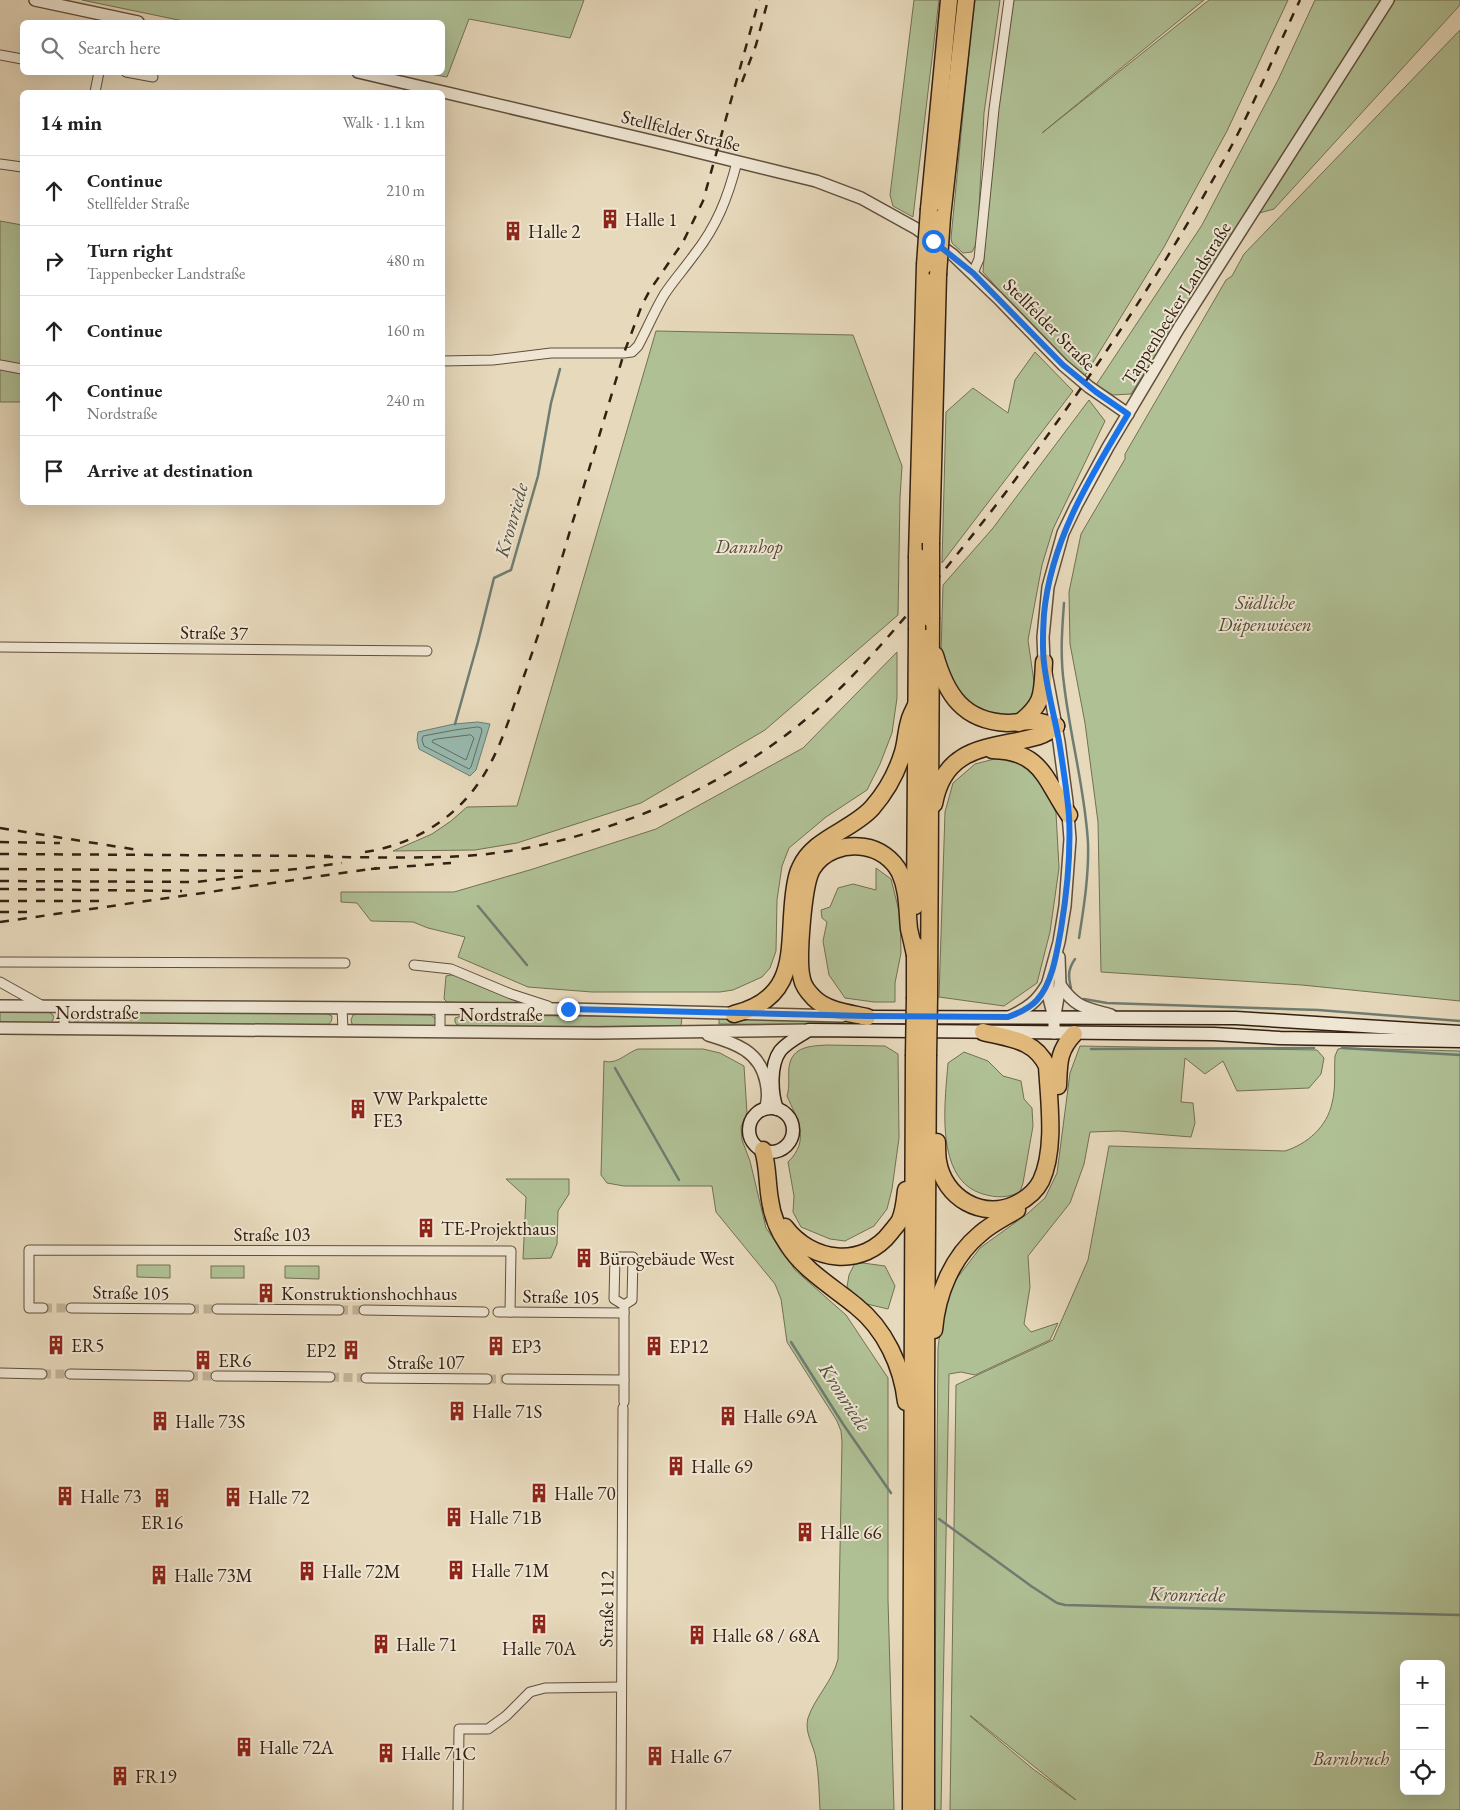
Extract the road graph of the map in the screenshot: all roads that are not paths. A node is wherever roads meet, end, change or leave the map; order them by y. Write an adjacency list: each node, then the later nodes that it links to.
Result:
1 (35, 0): 6 (street)
2 (949, 0): 19 (highway)
3 (966, 0): 19 (highway)
4 (1009, 0): 21 (street)
5 (1388, 0): 25 (street, Tappenbecker Landstraße)
6 (129, 20)
7 (0, 55): 8 (street)
8 (20, 59)
9 (98, 75): 13 (street)
10 (142, 75): 12 (street)
11 (371, 75): 14 (street, Stellfelder Straße)
12 (153, 77)
13 (95, 90)
14 (434, 90)
15 (445, 93): 16 (street, Stellfelder Straße)
16 (737, 162): 21 (street, Stellfelder Straße); 22 (street)
17 (0, 164): 18 (street)
18 (20, 167)
19 (935, 213): 20 (highway, bridge)
20 (932, 270): 26 (highway, bridge); 26 (highway, bridge)
21 (973, 273): 25 (street, Stellfelder Straße)
22 (445, 361)
23 (0, 365): 24 (street)
24 (20, 369)
25 (1128, 414): 29 (street, Tappenbecker Landstraße)
26 (924, 635): 30 (highway); 31 (highway); 35 (highway)
27 (0, 647): 28 (street, Straße 37)
28 (427, 651)
29 (1044, 662): 31 (highway); 32 (street, Tappenbecker Landstraße)
30 (916, 704): 36 (highway); 49 (highway)
31 (1019, 723): 32 (highway)
32 (1056, 726): 33 (highway); 34 (street, Tappenbecker Landstraße)
33 (978, 750): 34 (highway); 35 (highway)
34 (1069, 815): 41 (street, Tappenbecker Landstraße)
35 (929, 828): 42 (highway)
36 (915, 954): 42 (highway); 50 (highway)
37 (0, 962): 38 (street)
38 (345, 964)
39 (414, 965): 48 (street, Nordstraße)
40 (0, 982): 44 (street)
41 (1054, 984): 51 (street); 52 (street, Tappenbecker Landstraße); 53 (street)
42 (922, 997): 65 (highway, bridge)
43 (0, 1006): 44 (street, Nordstraße)
44 (43, 1006): 45 (street, Nordstraße)
45 (64, 1007): 46 (street, Nordstraße); 55 (street)
46 (342, 1008): 47 (street, Nordstraße); 56 (street)
47 (440, 1008): 48 (street, Nordstraße); 58 (street)
48 (568, 1009): 49 (street, Nordstraße)
49 (734, 1014): 50 (street, Nordstraße)
50 (867, 1016): 51 (main road)
51 (1008, 1017): 52 (main road)
52 (1054, 1018): 53 (main road); 62 (street, Tappenbecker Landstraße)
53 (1118, 1018): 61 (main road)
54 (0, 1028): 55 (street, Nordstraße)
55 (64, 1029): 56 (street, Nordstraße)
56 (343, 1030): 58 (street, Nordstraße)
57 (809, 1030): 59 (street, Nordstraße); 60 (main road); 66 (main road)
58 (440, 1031): 59 (street, Nordstraße)
59 (699, 1032): 66 (street)
60 (983, 1032): 62 (main road); 65 (highway)
61 (1460, 1032)
62 (1054, 1033): 63 (main road)
63 (1074, 1034): 64 (main road); 89 (highway)
64 (1460, 1042)
65 (921, 1056): 67 (highway); 89 (highway)
66 (771, 1109): 68 (main road); 68 (main road)
67 (914, 1144): 68 (highway); 90 (highway)
68 (769, 1151): 90 (highway)
69 (35, 1308): 78 (street, Straße 103)
70 (71, 1308): 71 (street, Straße 105)
71 (190, 1309)
72 (217, 1309): 74 (street)
73 (624, 1309): 73 (street); 78 (street, Straße 105); 88 (street, Straße 112)
74 (339, 1310)
75 (364, 1310): 76 (street)
76 (484, 1312)
77 (498, 1312): 78 (street, Straße 105)
78 (510, 1312)
79 (0, 1373): 80 (street)
80 (38, 1374)
81 (70, 1374): 82 (street)
82 (189, 1376)
83 (216, 1376): 84 (street)
84 (330, 1377)
85 (366, 1378): 86 (street, Straße 107)
86 (487, 1379)
87 (507, 1379): 88 (street)
88 (624, 1380): 91 (street, Straße 112)
89 (926, 1381): 95 (highway)
90 (913, 1500): 94 (highway)
91 (621, 1687): 92 (street); 93 (street, Straße 112)
92 (458, 1810)
93 (621, 1810)
94 (911, 1810)
95 (926, 1810)

